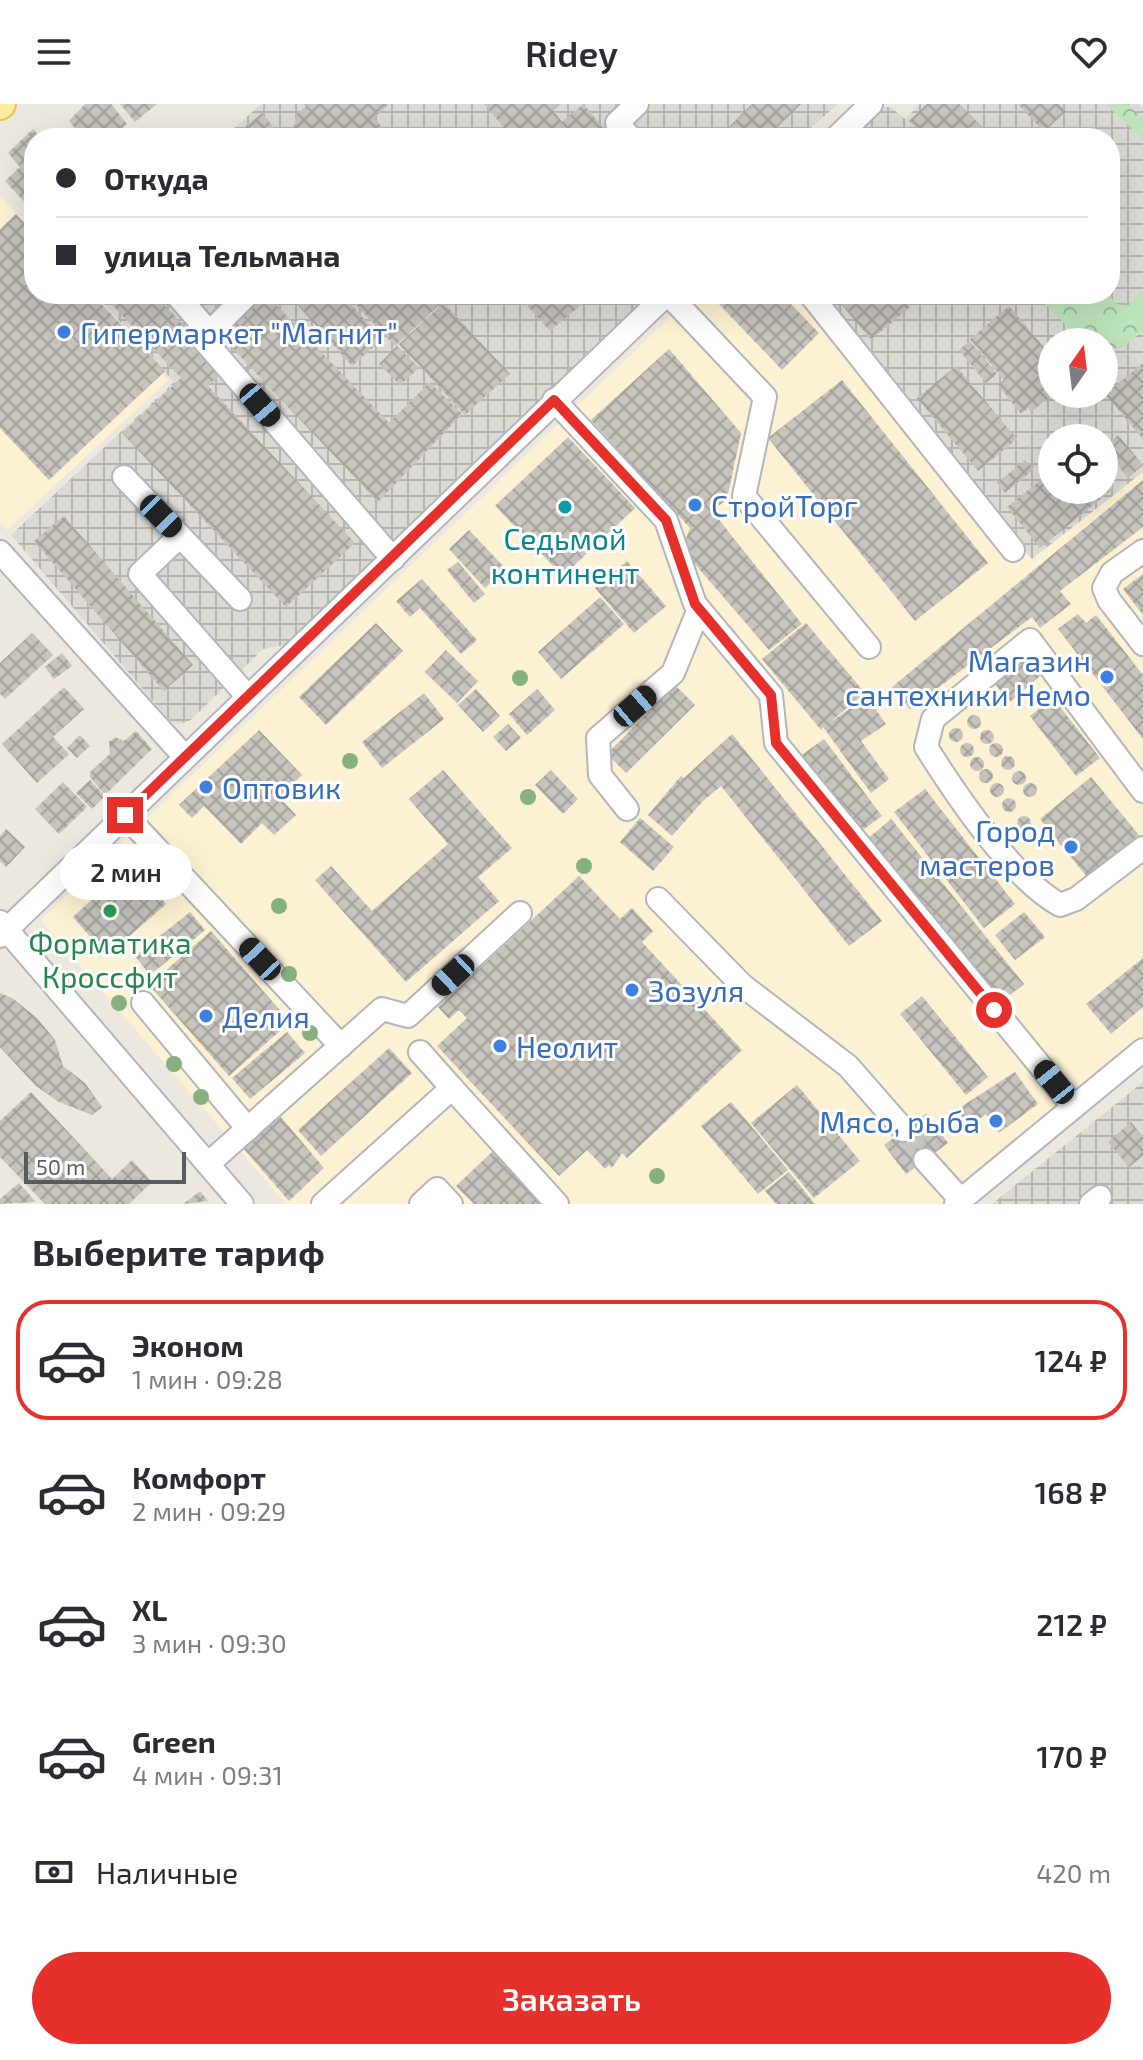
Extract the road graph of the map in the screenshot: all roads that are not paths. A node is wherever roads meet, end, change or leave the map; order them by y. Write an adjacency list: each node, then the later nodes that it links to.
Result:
1 (637, 104): 3 (street)
2 (871, 104): 4 (street)
3 (622, 128)
4 (846, 128)
5 (185, 304): 10 (street)
6 (238, 304): 10 (street)
7 (657, 304): 11 (street)
8 (677, 304): 21 (street)
9 (818, 304): 14 (street)
10 (209, 332): 17 (street)
11 (554, 400): 17 (street); 19 (street)
12 (124, 477): 13 (street)
13 (180, 536): 18 (street); 22 (street)
14 (1013, 550)
15 (1143, 551): 20 (street)
16 (0, 552): 23 (street)
17 (393, 559): 22 (street)
18 (240, 599)
19 (699, 609): 25 (street); 36 (street)
20 (1143, 644)
21 (869, 647)
22 (248, 697): 23 (street)
23 (185, 757): 26 (street)
24 (1143, 791): 27 (street)
25 (627, 809)
26 (125, 815): 30 (street); 32 (street)
27 (1143, 848)
28 (658, 899): 38 (street)
29 (520, 913): 32 (street)
30 (2, 929): 40 (street)
31 (143, 1003): 37 (street)
32 (341, 1046): 37 (street)
33 (1143, 1050): 36 (street)
34 (420, 1052): 35 (street)
35 (452, 1088): 43 (street); 46 (street)
36 (1074, 1107): 41 (street)
37 (248, 1129): 40 (street)
38 (904, 1130)
39 (925, 1160): 41 (street)
40 (208, 1164): 42 (street)
41 (958, 1202)
42 (242, 1204)
43 (323, 1204)
44 (421, 1204): 45 (street)
45 (451, 1204)
46 (557, 1204)

